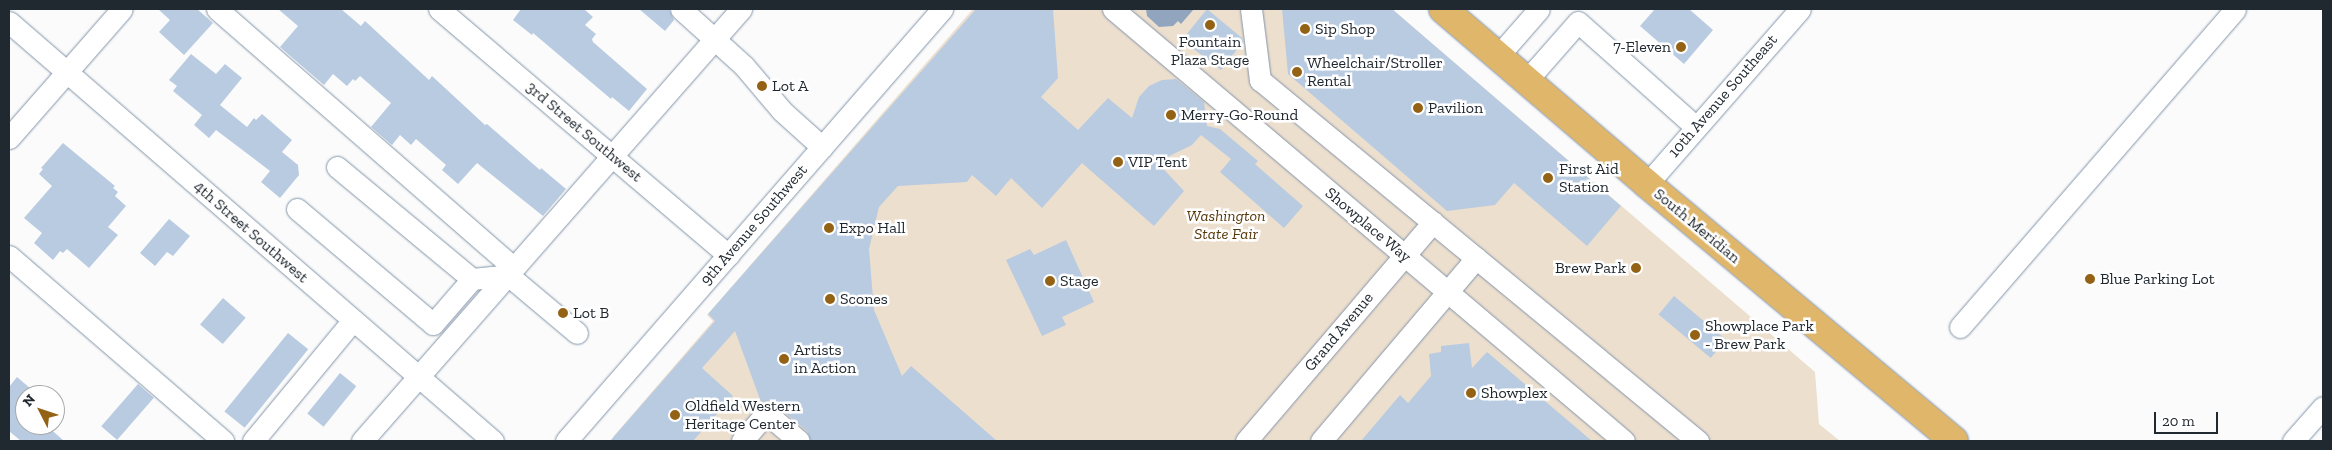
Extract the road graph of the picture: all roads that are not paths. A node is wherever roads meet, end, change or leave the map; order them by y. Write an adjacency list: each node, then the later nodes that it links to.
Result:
1 (122, 9): 16 (street)
2 (217, 9): 30 (street)
3 (439, 9): 21 (street, 3rd Street Southwest)
4 (681, 9): 14 (street)
5 (741, 9): 14 (street)
6 (1113, 9): 28 (street, Showplace Way)
7 (1251, 9): 25 (street)
8 (1539, 9): 15 (street)
9 (1800, 9): 18 (street, 10th Avenue Southeast)
10 (2235, 9): 34 (street)
11 (1450, 11): 15 (main road, South Meridian)
12 (933, 12): 20 (street, 9th Avenue Southwest)
13 (9, 22): 16 (street, 4th Street Southwest)
14 (716, 38): 20 (street); 21 (street)
15 (1498, 56): 17 (main road, South Meridian)
16 (67, 72): 19 (street); 33 (street, 4th Street Southwest)
17 (1527, 80): 18 (street); 23 (main road, South Meridian)
18 (1696, 127): 23 (street, 10th Avenue Southeast)
19 (9, 138)
20 (822, 147): 26 (street, 9th Avenue Southwest)
21 (612, 156): 26 (street, 3rd Street Southwest); 30 (street)
22 (337, 167): 31 (street)
23 (1647, 184): 49 (main road, South Meridian)
24 (297, 210): 31 (street)
25 (1433, 222): 28 (street, Grand Avenue); 29 (street)
26 (728, 255): 42 (street, 9th Avenue Southwest)
27 (9, 256): 38 (street)
28 (1404, 256): 32 (street, Showplace Way); 45 (street, Grand Avenue)
29 (1476, 258): 32 (street); 48 (street)
30 (511, 272): 31 (street); 35 (street); 36 (street)
31 (472, 279)
32 (1448, 292): 46 (street); 47 (street, Showplace Way)
33 (353, 320): 36 (street, 4th Street Southwest); 39 (street)
34 (1960, 327)
35 (577, 332)
36 (419, 377): 40 (street); 41 (street, 4th Street Southwest)
37 (2323, 407): 50 (street)
38 (223, 441)
39 (253, 441)
40 (362, 441)
41 (493, 441)
42 (566, 441)
43 (742, 441): 44 (street)
44 (800, 441)
45 (1246, 441)
46 (1322, 441)
47 (1624, 441)
48 (1698, 441)
49 (1954, 441)
50 (2293, 441)

